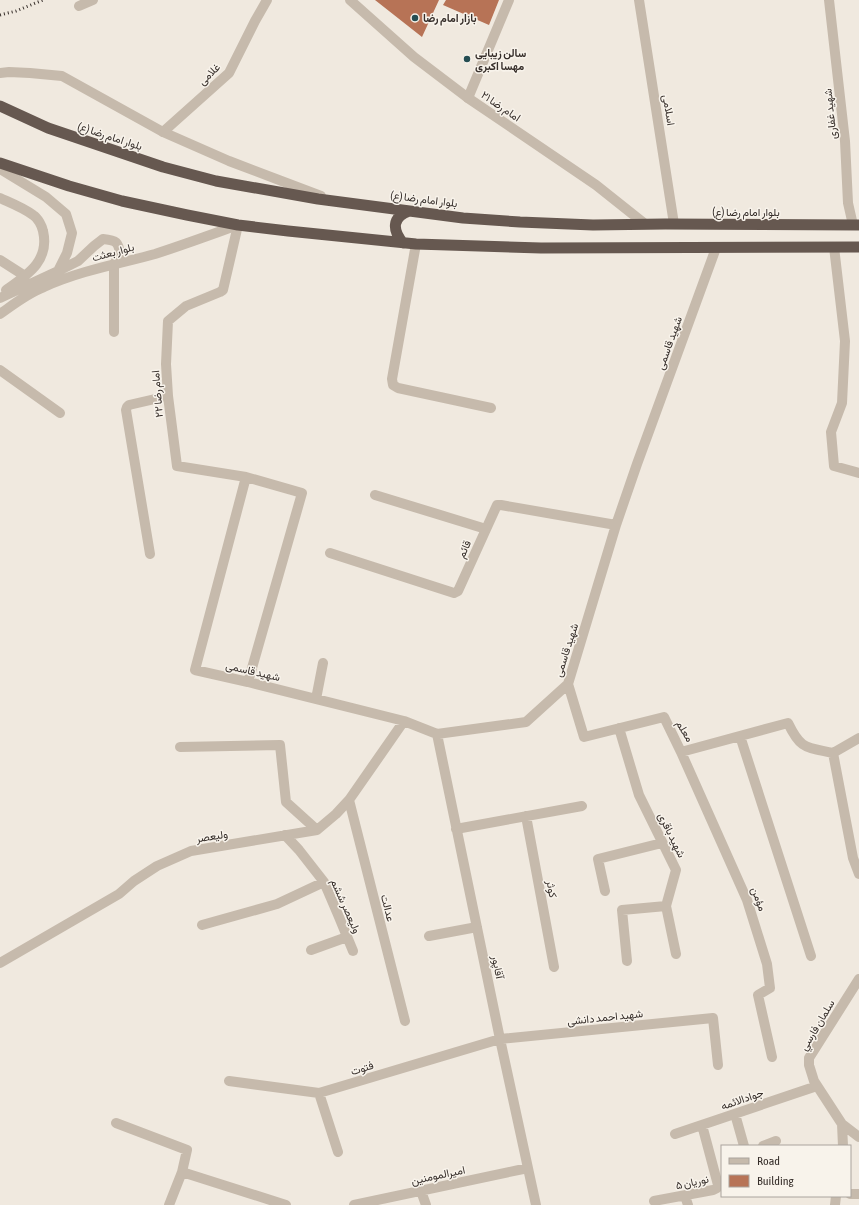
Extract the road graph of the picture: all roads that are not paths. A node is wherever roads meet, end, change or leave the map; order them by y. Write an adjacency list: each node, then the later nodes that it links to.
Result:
1 (93, 0): 7 (street)
2 (267, 0): 11 (street, غلامی)
3 (350, 0): 9 (street, امام رضا ۲۱)
4 (508, 0): 9 (street)
5 (639, 0): 18 (street, اسلامی)
6 (829, 0): 20 (street, شهید غفاری)
7 (79, 6)
8 (0, 72): 11 (street)
9 (468, 98): 17 (street, امام رضا ۲۱)
10 (0, 106): 15 (highway, بلوار امام رضا (ع))
11 (164, 132): 15 (street)
12 (0, 163): 19 (highway)
13 (0, 169): 28 (street)
14 (0, 198): 29 (street)
15 (332, 200): 16 (highway, بلوار امام رضا (ع))
16 (409, 211): 17 (highway, بلوار امام رضا (ع)); 21 (highway)
17 (645, 224): 18 (highway, بلوار امام رضا (ع))
18 (674, 224): 20 (highway, بلوار امام رضا (ع))
19 (238, 225): 21 (highway); 27 (street, بلوار بعثت); 35 (street, امام رضا ۲۲)
20 (856, 225)
21 (403, 243): 22 (highway)
22 (416, 244): 25 (highway); 36 (street)
23 (834, 247): 24 (highway); 25 (highway); 38 (street)
24 (859, 247)
25 (716, 248): 41 (street, شهید قاسمی)
26 (0, 260): 29 (street)
27 (114, 264): 28 (street); 32 (street, بلوار بعثت); 33 (street)
28 (58, 271): 31 (street)
29 (27, 275): 30 (street)
30 (0, 295)
31 (0, 298)
32 (0, 314)
33 (114, 332)
34 (0, 370): 37 (street)
35 (168, 396): 39 (street, امام رضا ۲۲); 44 (street)
36 (491, 408)
37 (60, 413)
38 (859, 473)
39 (246, 477): 46 (street, شهید قاسمی); 46 (street, امام رضا ۲۲)
40 (375, 495): 42 (street)
41 (616, 525): 42 (street, قائم); 47 (street, شهید قاسمی)
42 (486, 529): 43 (street, قائم)
43 (330, 553)
44 (150, 554)
45 (324, 663): 48 (street)
46 (248, 682): 48 (street, شهید قاسمی)
47 (568, 684): 50 (street, معلم); 51 (street, شهید قاسمی)
48 (316, 699): 49 (street, شهید قاسمی)
49 (404, 721): 51 (street, شهید قاسمی); 57 (street)
50 (619, 728): 55 (street, معلم); 63 (street, شهید باقری)
51 (437, 734): 60 (street, آقاپور)
52 (740, 736): 55 (street, معلم); 56 (street, معلم); 75 (street)
53 (859, 738): 56 (street)
54 (180, 747): 61 (street)
55 (681, 752): 82 (street, مؤمن)
56 (833, 753): 64 (street)
57 (349, 800): 61 (street); 80 (street, عدالت)
58 (582, 806): 59 (street)
59 (526, 816): 60 (street); 78 (street, کوثر)
60 (456, 829): 69 (street, آقاپور)
61 (317, 830): 62 (street, ولیعصر)
62 (285, 835): 65 (street, ولیعصر ششم); 77 (street, ولیعصر)
63 (662, 843): 66 (street); 67 (street, شهید باقری)
64 (859, 874)
65 (324, 882): 68 (street); 71 (street, ولیعصر ششم)
66 (605, 891)
67 (666, 906): 74 (street, شهید باقری); 76 (street)
68 (202, 925)
69 (477, 927): 70 (street); 81 (street, آقاپور)
70 (429, 936)
71 (347, 937): 72 (street); 73 (street, ولیعصر ششم)
72 (311, 950)
73 (353, 951)
74 (676, 954)
75 (811, 956)
76 (627, 961)
77 (0, 963)
78 (554, 967)
79 (859, 979): 85 (street, سلمان فارسي)
80 (404, 1021)
81 (500, 1039): 83 (street, شهید احمد دانشی); 86 (street, فتوت); 98 (street, آقاپور)
82 (772, 1057)
83 (718, 1066)
84 (228, 1081): 86 (street, فتوت)
85 (816, 1086): 87 (street, جوادالائمه); 89 (street, سلمان فارسي)
86 (319, 1093): 97 (street)
87 (735, 1114): 90 (street, جوادالائمه); 94 (street)
88 (116, 1122): 99 (street)
89 (842, 1124): 92 (street); 96 (street)
90 (702, 1125): 91 (street, جوادالائمه); 101 (street, نوریان ۵)
91 (675, 1134)
92 (859, 1137)
93 (776, 1141): 95 (street)
94 (744, 1145)
95 (766, 1145)
96 (843, 1145)
97 (338, 1152)
98 (528, 1168): 100 (street, اميرالمومنين); 107 (street, آقاپور)
99 (182, 1172): 103 (street); 104 (street)
100 (421, 1191): 105 (street, اميرالمومنين); 106 (street)
101 (687, 1200): 102 (street, نوریان ۵)
102 (654, 1201)
103 (169, 1205)
104 (286, 1205)
105 (354, 1205)
106 (426, 1205)
107 (536, 1205)

